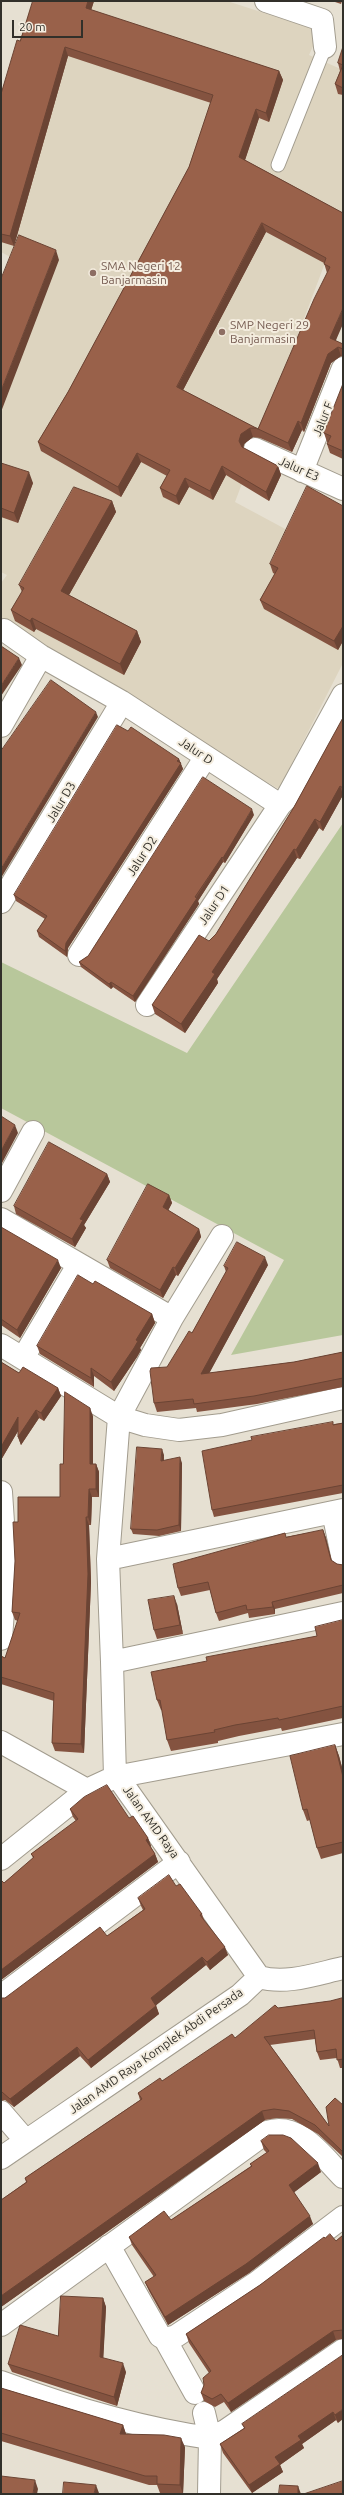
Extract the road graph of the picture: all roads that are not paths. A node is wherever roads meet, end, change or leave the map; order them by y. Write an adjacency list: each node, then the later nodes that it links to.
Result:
1 (266, 1): 2 (street)
2 (325, 47): 3 (lane)
3 (278, 165)
4 (343, 368): 6 (street, Jalur F)
5 (255, 449): 6 (street, Jalur E3)
6 (302, 471): 7 (street, Jalur E3)
7 (343, 489)
8 (4, 630): 9 (street, Jalur D)
9 (41, 656): 11 (street, Jalur D); 12 (street)
10 (343, 695): 14 (street)
11 (122, 702): 13 (street, Jalur D); 15 (street, Jalur D3)
12 (1, 726)
13 (205, 758): 14 (street, Jalur D); 16 (street, Jalur D2)
14 (280, 805): 17 (street, Jalur D1)
15 (1, 902)
16 (79, 955)
17 (147, 1005)
18 (33, 1132): 19 (street)
19 (1, 1191)
20 (1, 1219): 22 (street)
21 (222, 1236): 23 (street)
22 (78, 1265): 23 (street); 25 (street)
23 (172, 1318): 27 (street)
24 (1, 1345): 25 (street)
25 (23, 1358): 27 (street)
26 (343, 1398): 27 (street)
27 (119, 1417): 30 (street)
28 (1, 1492): 32 (street)
29 (338, 1511): 30 (street); 31 (street)
30 (108, 1559): 35 (street)
31 (343, 1560)
32 (3, 1587): 34 (street)
33 (343, 1613): 35 (street)
34 (1, 1639)
35 (112, 1662): 38 (street)
36 (343, 1734): 38 (street)
37 (1, 1742): 39 (street)
38 (116, 1776): 39 (street, Jalan AMD Raya); 41 (street, Jalan AMD Raya)
39 (87, 1790): 40 (street, Jalan AMD Raya)
40 (1, 1859)
41 (180, 1862): 43 (street, Jalan AMD Raya); 44 (street)
42 (343, 1968): 43 (street)
43 (259, 1976): 46 (street, Jalan AMD Raya Komplek Abdi Persada)
44 (1, 1996)
45 (1, 2112): 46 (street)
46 (26, 2141): 47 (street, Jalan AMD Raya Komplek Abdi Persada)
47 (1, 2158)
48 (343, 2177): 50 (street)
49 (343, 2216): 52 (street)
50 (109, 2246): 51 (street); 52 (street)
51 (1, 2325)
52 (165, 2339): 55 (street)
53 (343, 2350): 57 (street)
54 (1, 2382): 57 (street)
55 (195, 2393)
56 (204, 2413): 57 (street)
57 (210, 2438): 58 (street)
58 (209, 2494)

